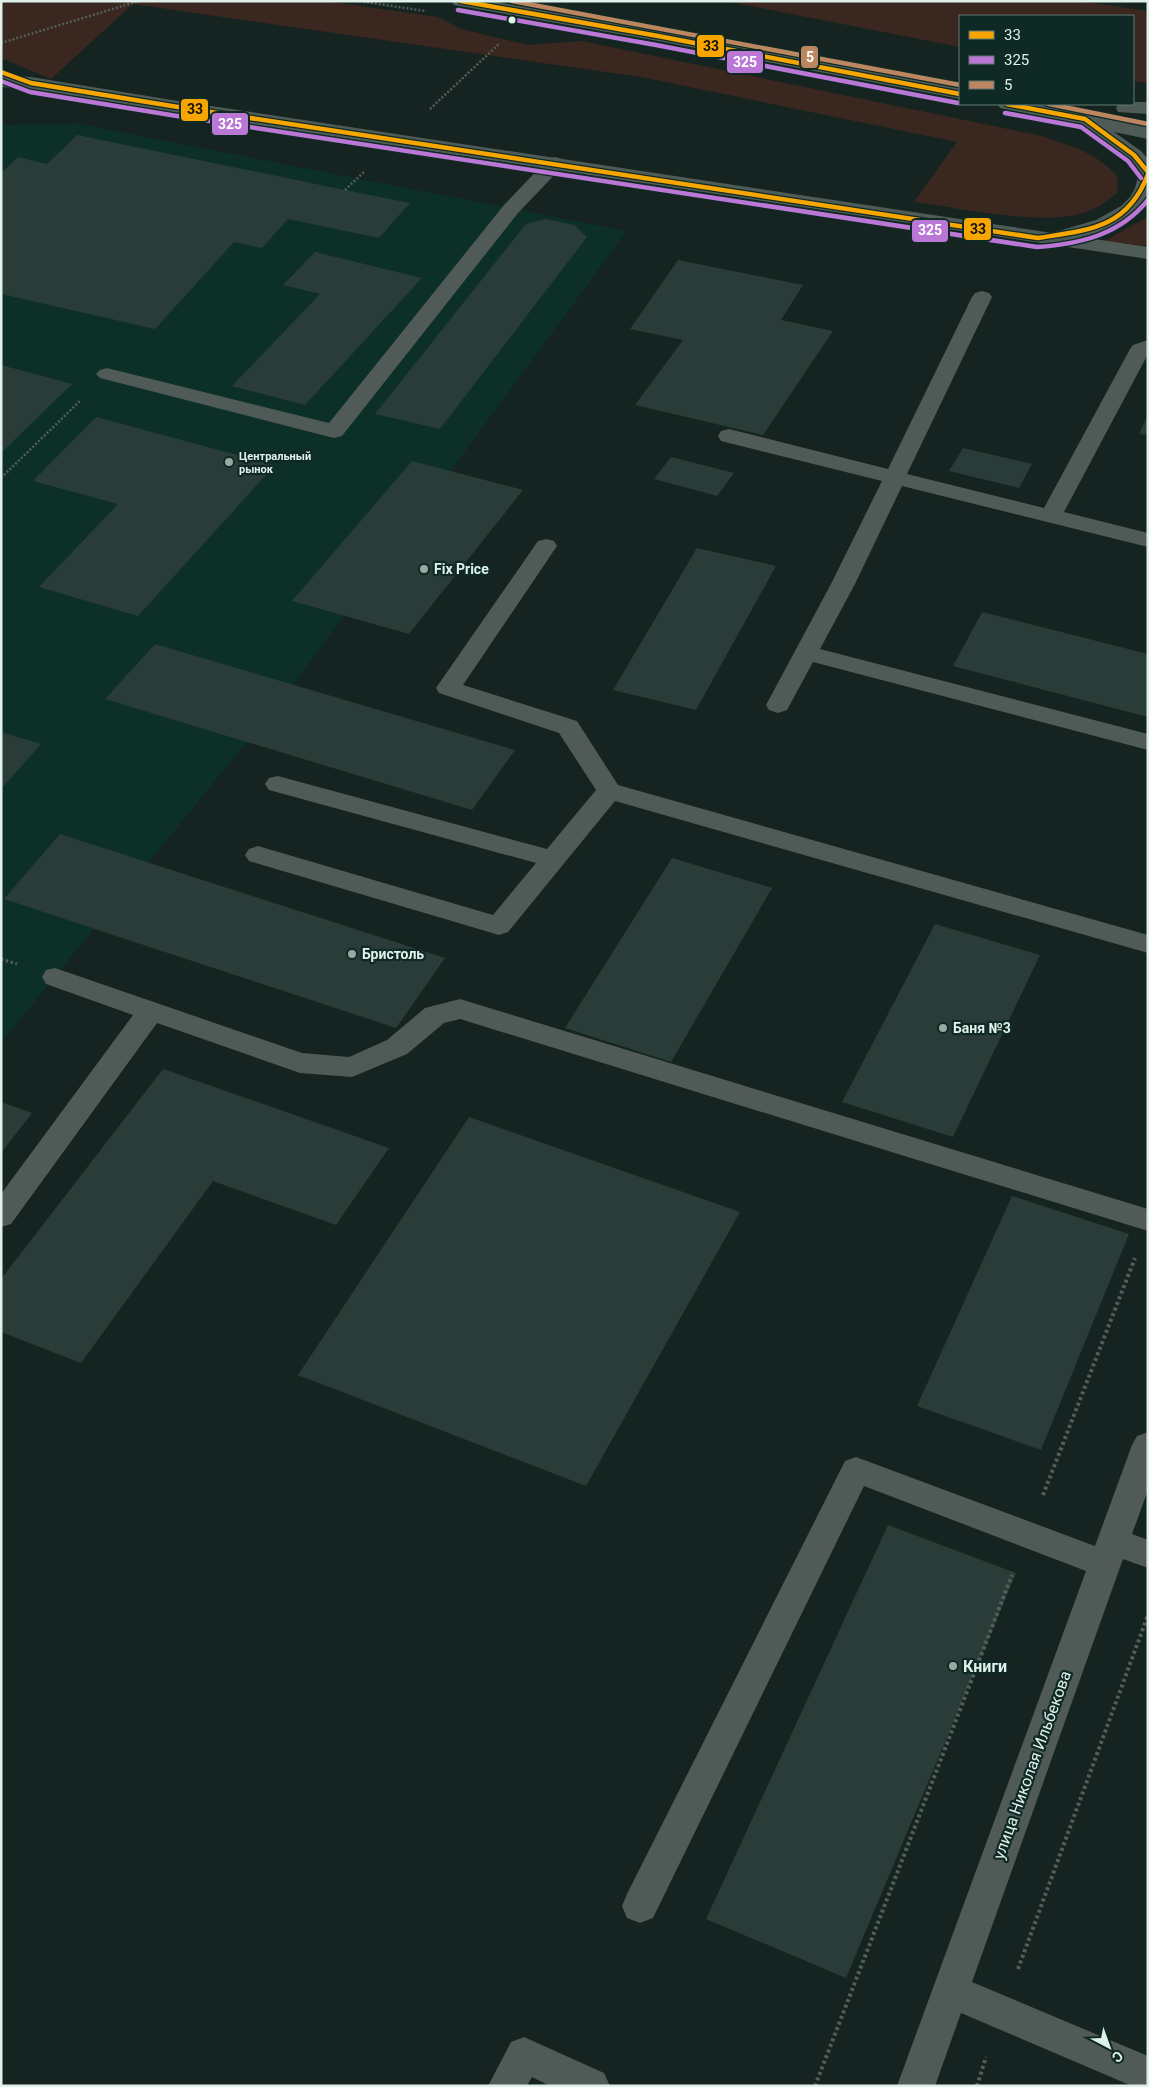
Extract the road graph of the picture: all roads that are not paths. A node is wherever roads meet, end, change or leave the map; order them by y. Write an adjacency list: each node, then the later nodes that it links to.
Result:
1 (460, 1): 7 (main road)
2 (560, 1): 4 (main road)
3 (1, 72): 6 (main road)
4 (959, 76)
5 (1, 81): 6 (main road)
6 (31, 83): 15 (main road)
7 (959, 94)
8 (1012, 105): 13 (main road)
9 (1107, 105): 10 (main road)
10 (1125, 108): 11 (main road); 12 (main road)
11 (1148, 108)
12 (1148, 113)
13 (1085, 119): 14 (main road); 16 (main road)
14 (1148, 133)
15 (555, 163): 17 (main road); 21 (street)
16 (1148, 173): 17 (main road)
17 (1038, 238): 18 (main road)
18 (1148, 254)
19 (982, 297): 23 (street)
20 (1148, 346): 24 (street)
21 (107, 374)
22 (729, 436): 23 (street)
23 (895, 477): 24 (street); 27 (street)
24 (1051, 516): 25 (street)
25 (1148, 540)
26 (546, 546): 31 (street)
27 (805, 653): 28 (street); 29 (street)
28 (778, 704)
29 (1148, 742)
30 (278, 784): 33 (street)
31 (609, 791): 33 (street); 34 (street)
32 (258, 854): 33 (street)
33 (553, 859)
34 (1148, 944)
35 (56, 977): 36 (street)
36 (150, 1012): 37 (street); 38 (street)
37 (1, 1216)
38 (1148, 1220)
39 (1148, 1445): 40 (street, улица Николая Ильбекова)
40 (1109, 1553): 41 (street); 42 (street); 43 (street, улица Николая Ильбекова)
41 (1148, 1554)
42 (640, 1906)
43 (950, 1991): 44 (street); 47 (street, улица Николая Ильбекова)
44 (1148, 2074)
45 (507, 2086): 46 (street)
46 (591, 2086)
47 (916, 2086)

